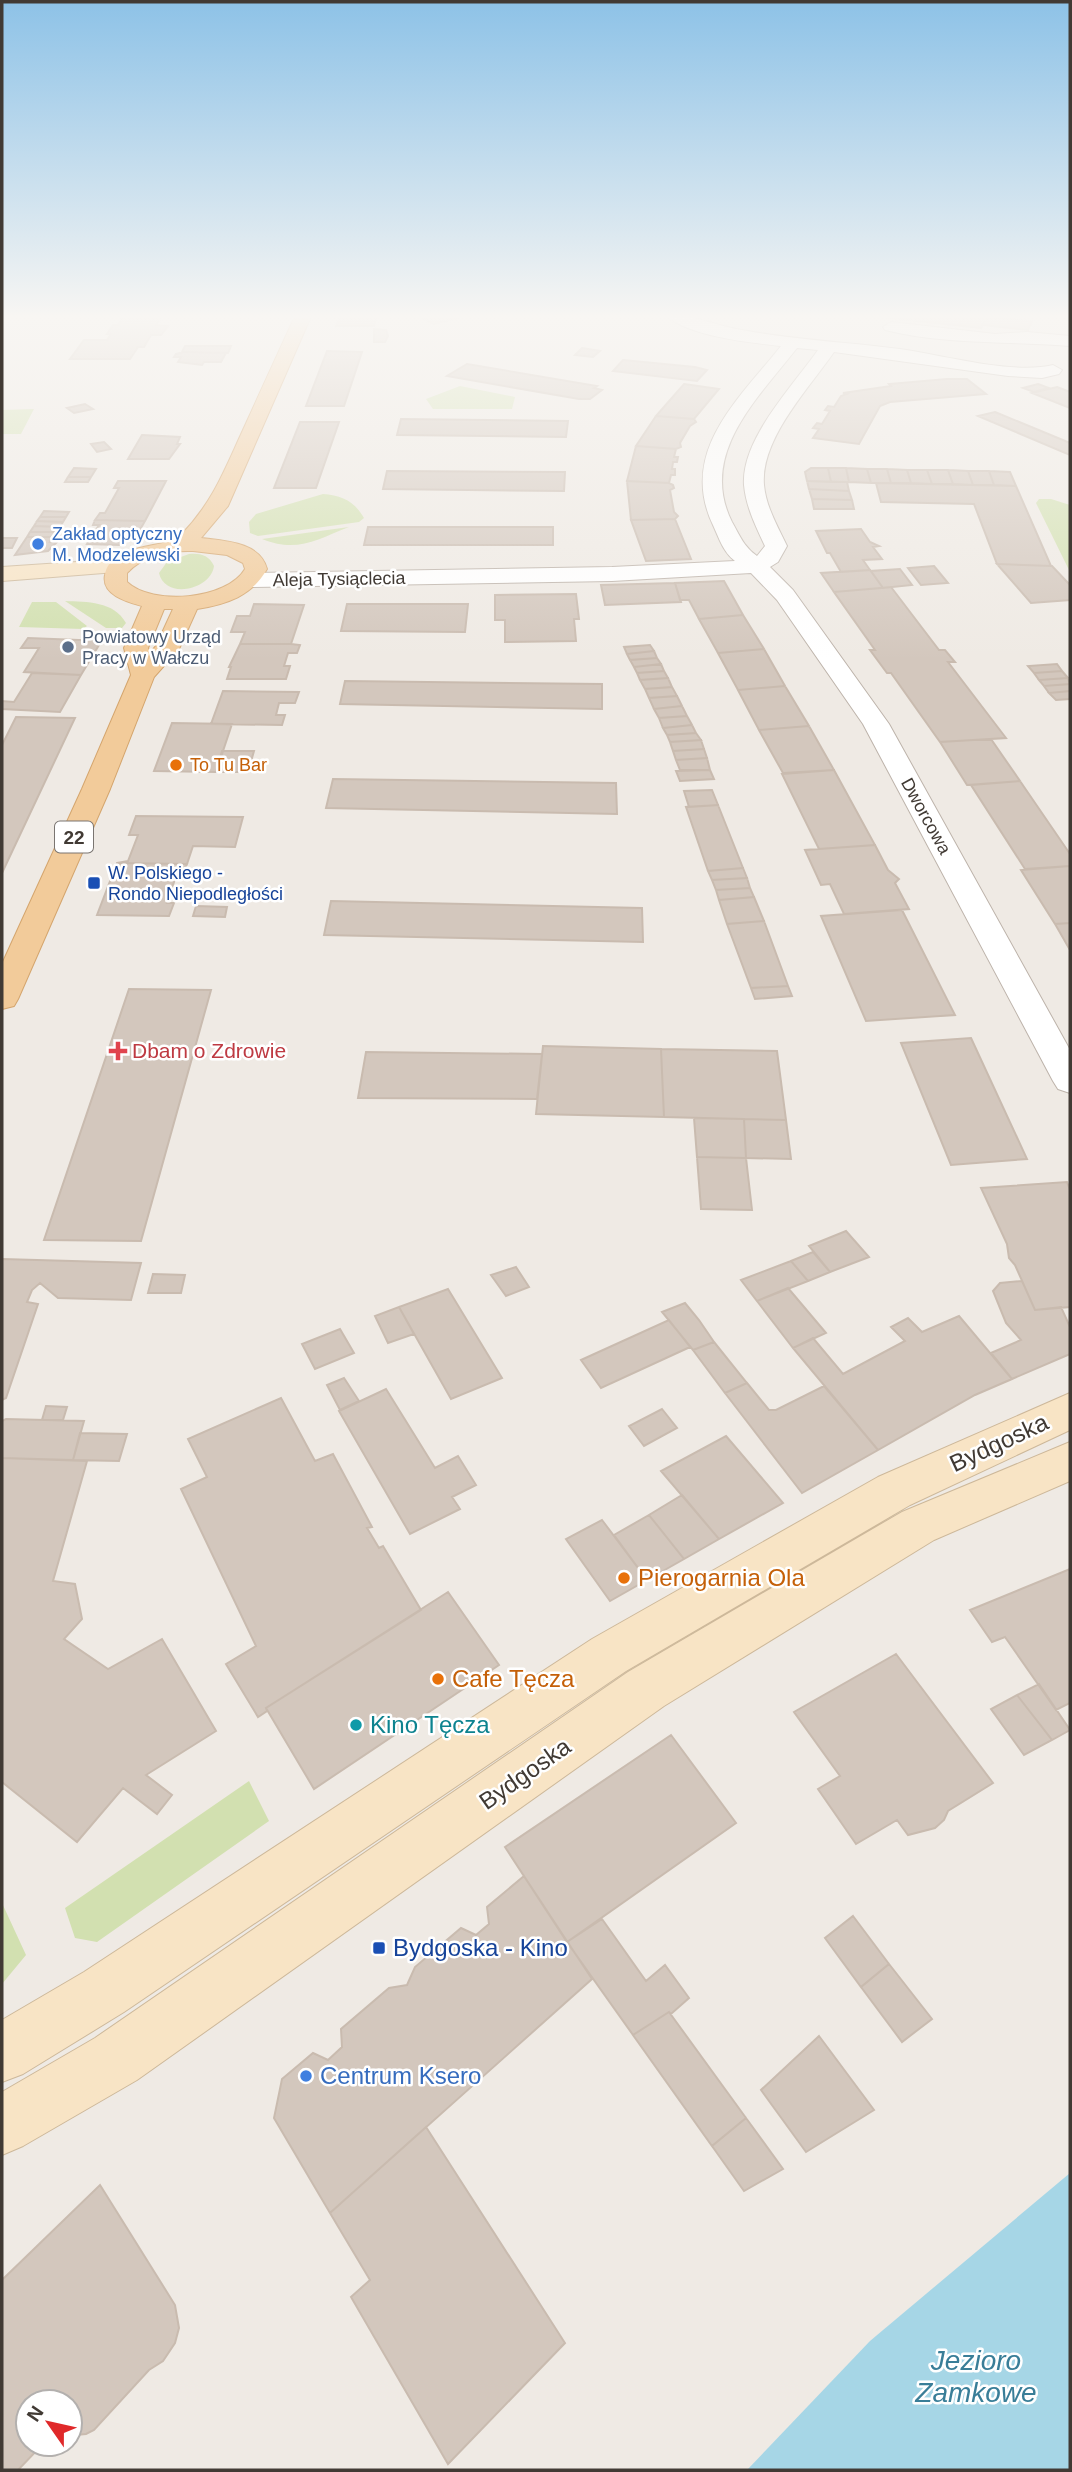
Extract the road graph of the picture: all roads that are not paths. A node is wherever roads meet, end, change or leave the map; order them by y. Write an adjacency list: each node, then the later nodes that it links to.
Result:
1 (252, 429): 6 (main road)
2 (727, 429): 4 (street, Dworcowa)
3 (772, 429): 5 (street)
4 (719, 442): 5 (street); 9 (street, Dworcowa)
5 (762, 446): 9 (street)
6 (218, 506): 7 (main road); 8 (main road)
7 (185, 544): 8 (main road); 12 (main road)
8 (218, 545): 10 (main road)
9 (757, 566): 10 (street, Aleja Tysiąclecia); 18 (street, Dworcowa)
10 (252, 573): 15 (main road)
11 (2, 574): 12 (street)
12 (119, 574): 13 (street); 14 (main road)
13 (2, 580)
14 (155, 601): 15 (main road); 16 (main road, 22)
15 (188, 602): 16 (main road, 22)
16 (142, 675): 17 (main road, 22)
17 (2, 999)
18 (1070, 1081)
19 (1070, 1411): 21 (street, Bydgoska)
20 (1070, 1461): 22 (street, Bydgoska)
21 (2, 2053)
22 (2, 2125)

